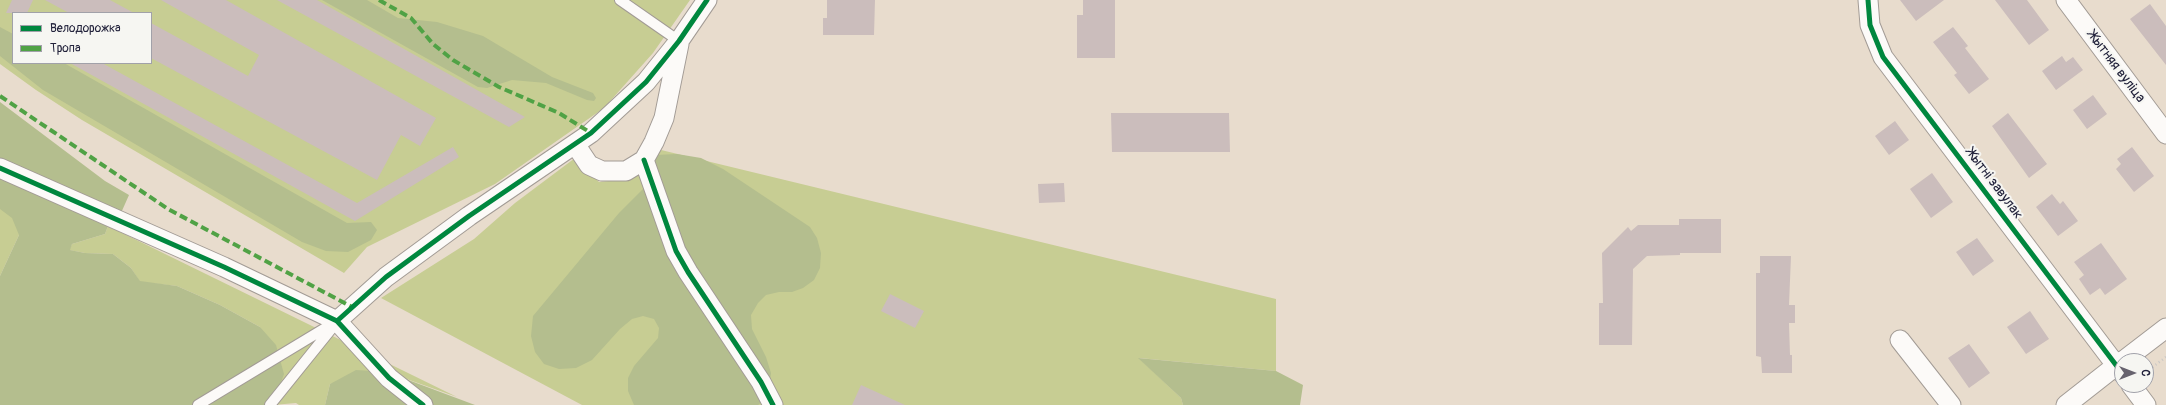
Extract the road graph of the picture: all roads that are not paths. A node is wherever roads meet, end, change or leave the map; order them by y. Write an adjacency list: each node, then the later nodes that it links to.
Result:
1 (620, 0): 5 (lane)
2 (707, 0): 5 (street)
3 (1868, 0): 14 (street, Жытні завулак)
4 (2066, 0): 6 (street, Жытняя вуліца)
5 (679, 41): 7 (street); 8 (street)
6 (2166, 134)
7 (575, 144): 8 (street); 10 (street)
8 (644, 160): 20 (street)
9 (0, 168): 10 (street)
10 (337, 322): 17 (lane); 18 (lane); 19 (street)
11 (2166, 328): 13 (street)
12 (1900, 340): 21 (street)
13 (2136, 353)
14 (2114, 356)
15 (2114, 370): 22 (street)
16 (2137, 393): 23 (street)
17 (198, 405)
18 (270, 405)
19 (423, 405)
20 (772, 405)
21 (1950, 405)
22 (2066, 405)
23 (2146, 405)

